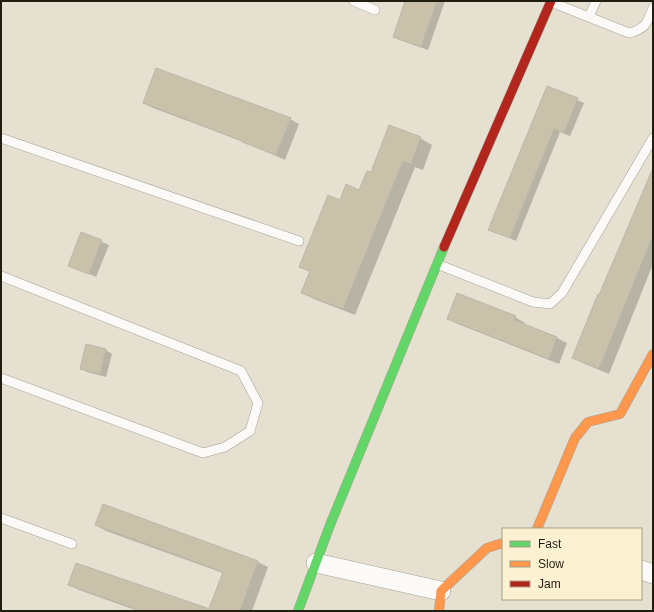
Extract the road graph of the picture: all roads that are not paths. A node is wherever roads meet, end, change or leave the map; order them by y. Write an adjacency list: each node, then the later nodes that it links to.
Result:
1 (354, 1): 5 (lane)
2 (551, 1): 6 (lane); 10 (street)
3 (596, 1): 6 (lane)
4 (653, 8): 6 (lane)
5 (375, 10)
6 (589, 17)
7 (1, 138): 9 (lane)
8 (653, 138): 10 (lane)
9 (299, 241)
10 (437, 264): 18 (street)
11 (1, 276): 13 (lane)
12 (653, 354): 15 (street)
13 (1, 378)
14 (1, 518): 17 (lane)
15 (537, 528)
16 (502, 543): 21 (street)
17 (72, 544)
18 (316, 563): 21 (street); 22 (street)
19 (642, 570): 20 (street)
20 (653, 574)
21 (441, 591): 23 (street)
22 (298, 611)
23 (439, 611)

